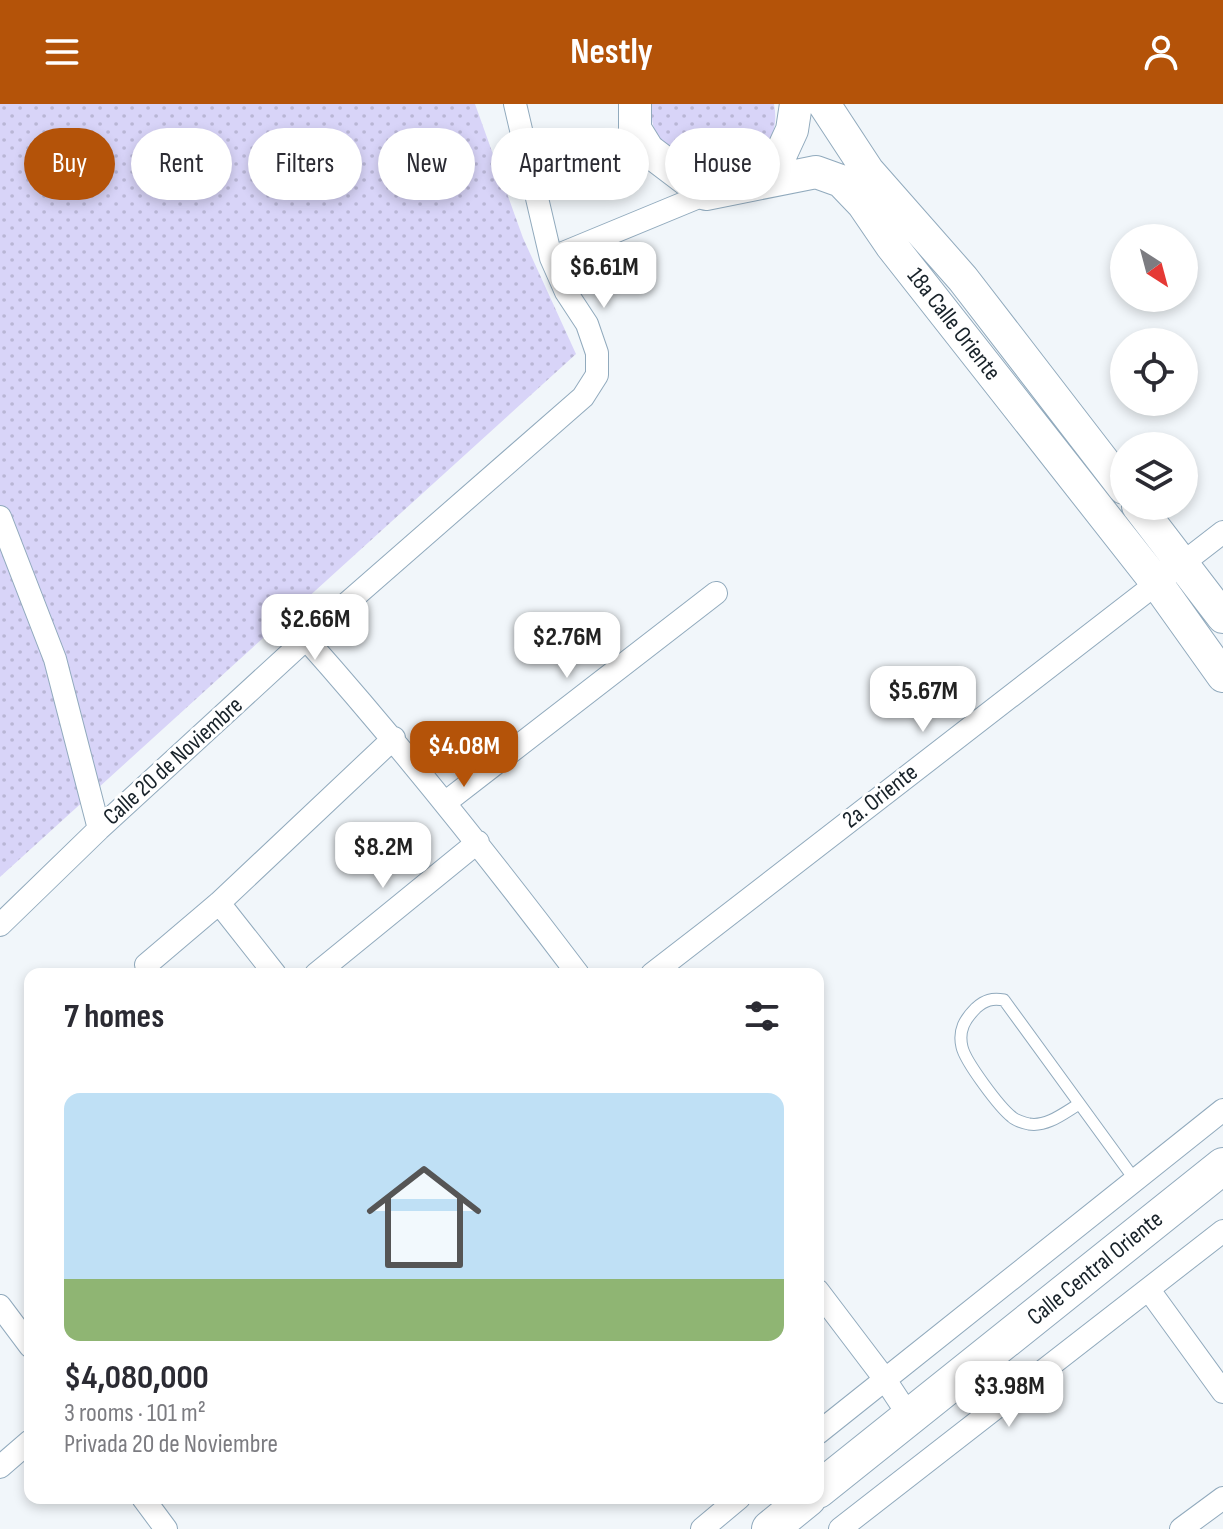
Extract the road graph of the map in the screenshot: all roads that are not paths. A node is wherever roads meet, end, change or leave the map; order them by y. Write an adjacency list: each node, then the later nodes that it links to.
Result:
1 (515, 104): 9 (street)
2 (635, 104): 6 (main road)
3 (796, 104): 5 (main road)
4 (824, 104): 10 (main road, 18a Calle Oriente)
5 (780, 156)
6 (665, 163)
7 (780, 178): 15 (main road, 18a Calle Oriente)
8 (691, 200): 9 (street)
9 (551, 258): 18 (street, Calle 20 de Noviembre)
10 (1110, 470)
11 (0, 517): 22 (street)
12 (1149, 520): 14 (main road)
13 (1223, 532): 14 (street, 2a. Oriente)
14 (1183, 562): 15 (street, 2a. Oriente); 17 (main road)
15 (1156, 582): 19 (main road, 18a Calle Oriente); 30 (street, 2a. Oriente)
16 (716, 593): 21 (street)
17 (1223, 617)
18 (306, 639): 20 (street); 22 (street, Calle 20 de Noviembre)
19 (1223, 676)
20 (394, 738): 21 (street); 24 (street)
21 (446, 802): 23 (street)
22 (99, 829): 25 (street, Calle 20 de Noviembre)
23 (478, 842): 28 (street); 29 (street)
24 (219, 903): 26 (street); 27 (street)
25 (0, 925)
26 (146, 965)
27 (270, 968)
28 (323, 968)
29 (573, 968)
30 (660, 968)
31 (1079, 1104): 31 (lane); 34 (lane)
32 (1223, 1110): 34 (street)
33 (1223, 1166): 42 (main road, Calle Central Oriente)
34 (1135, 1180): 40 (street)
35 (1223, 1231): 36 (street)
36 (1149, 1290): 41 (street); 54 (street)
37 (824, 1299): 40 (street)
38 (0, 1306): 39 (street)
39 (24, 1338)
40 (884, 1378): 42 (street); 43 (street)
41 (1223, 1392)
42 (909, 1416): 46 (main road, Calle Central Oriente)
43 (824, 1428)
44 (24, 1446): 45 (street)
45 (0, 1467)
46 (824, 1485)
47 (1223, 1498): 55 (street)
48 (147, 1504): 51 (street)
49 (732, 1504): 52 (street)
50 (801, 1504): 53 (main road)
51 (166, 1529)
52 (702, 1529)
53 (770, 1529)
54 (840, 1529)
55 (1181, 1529)

